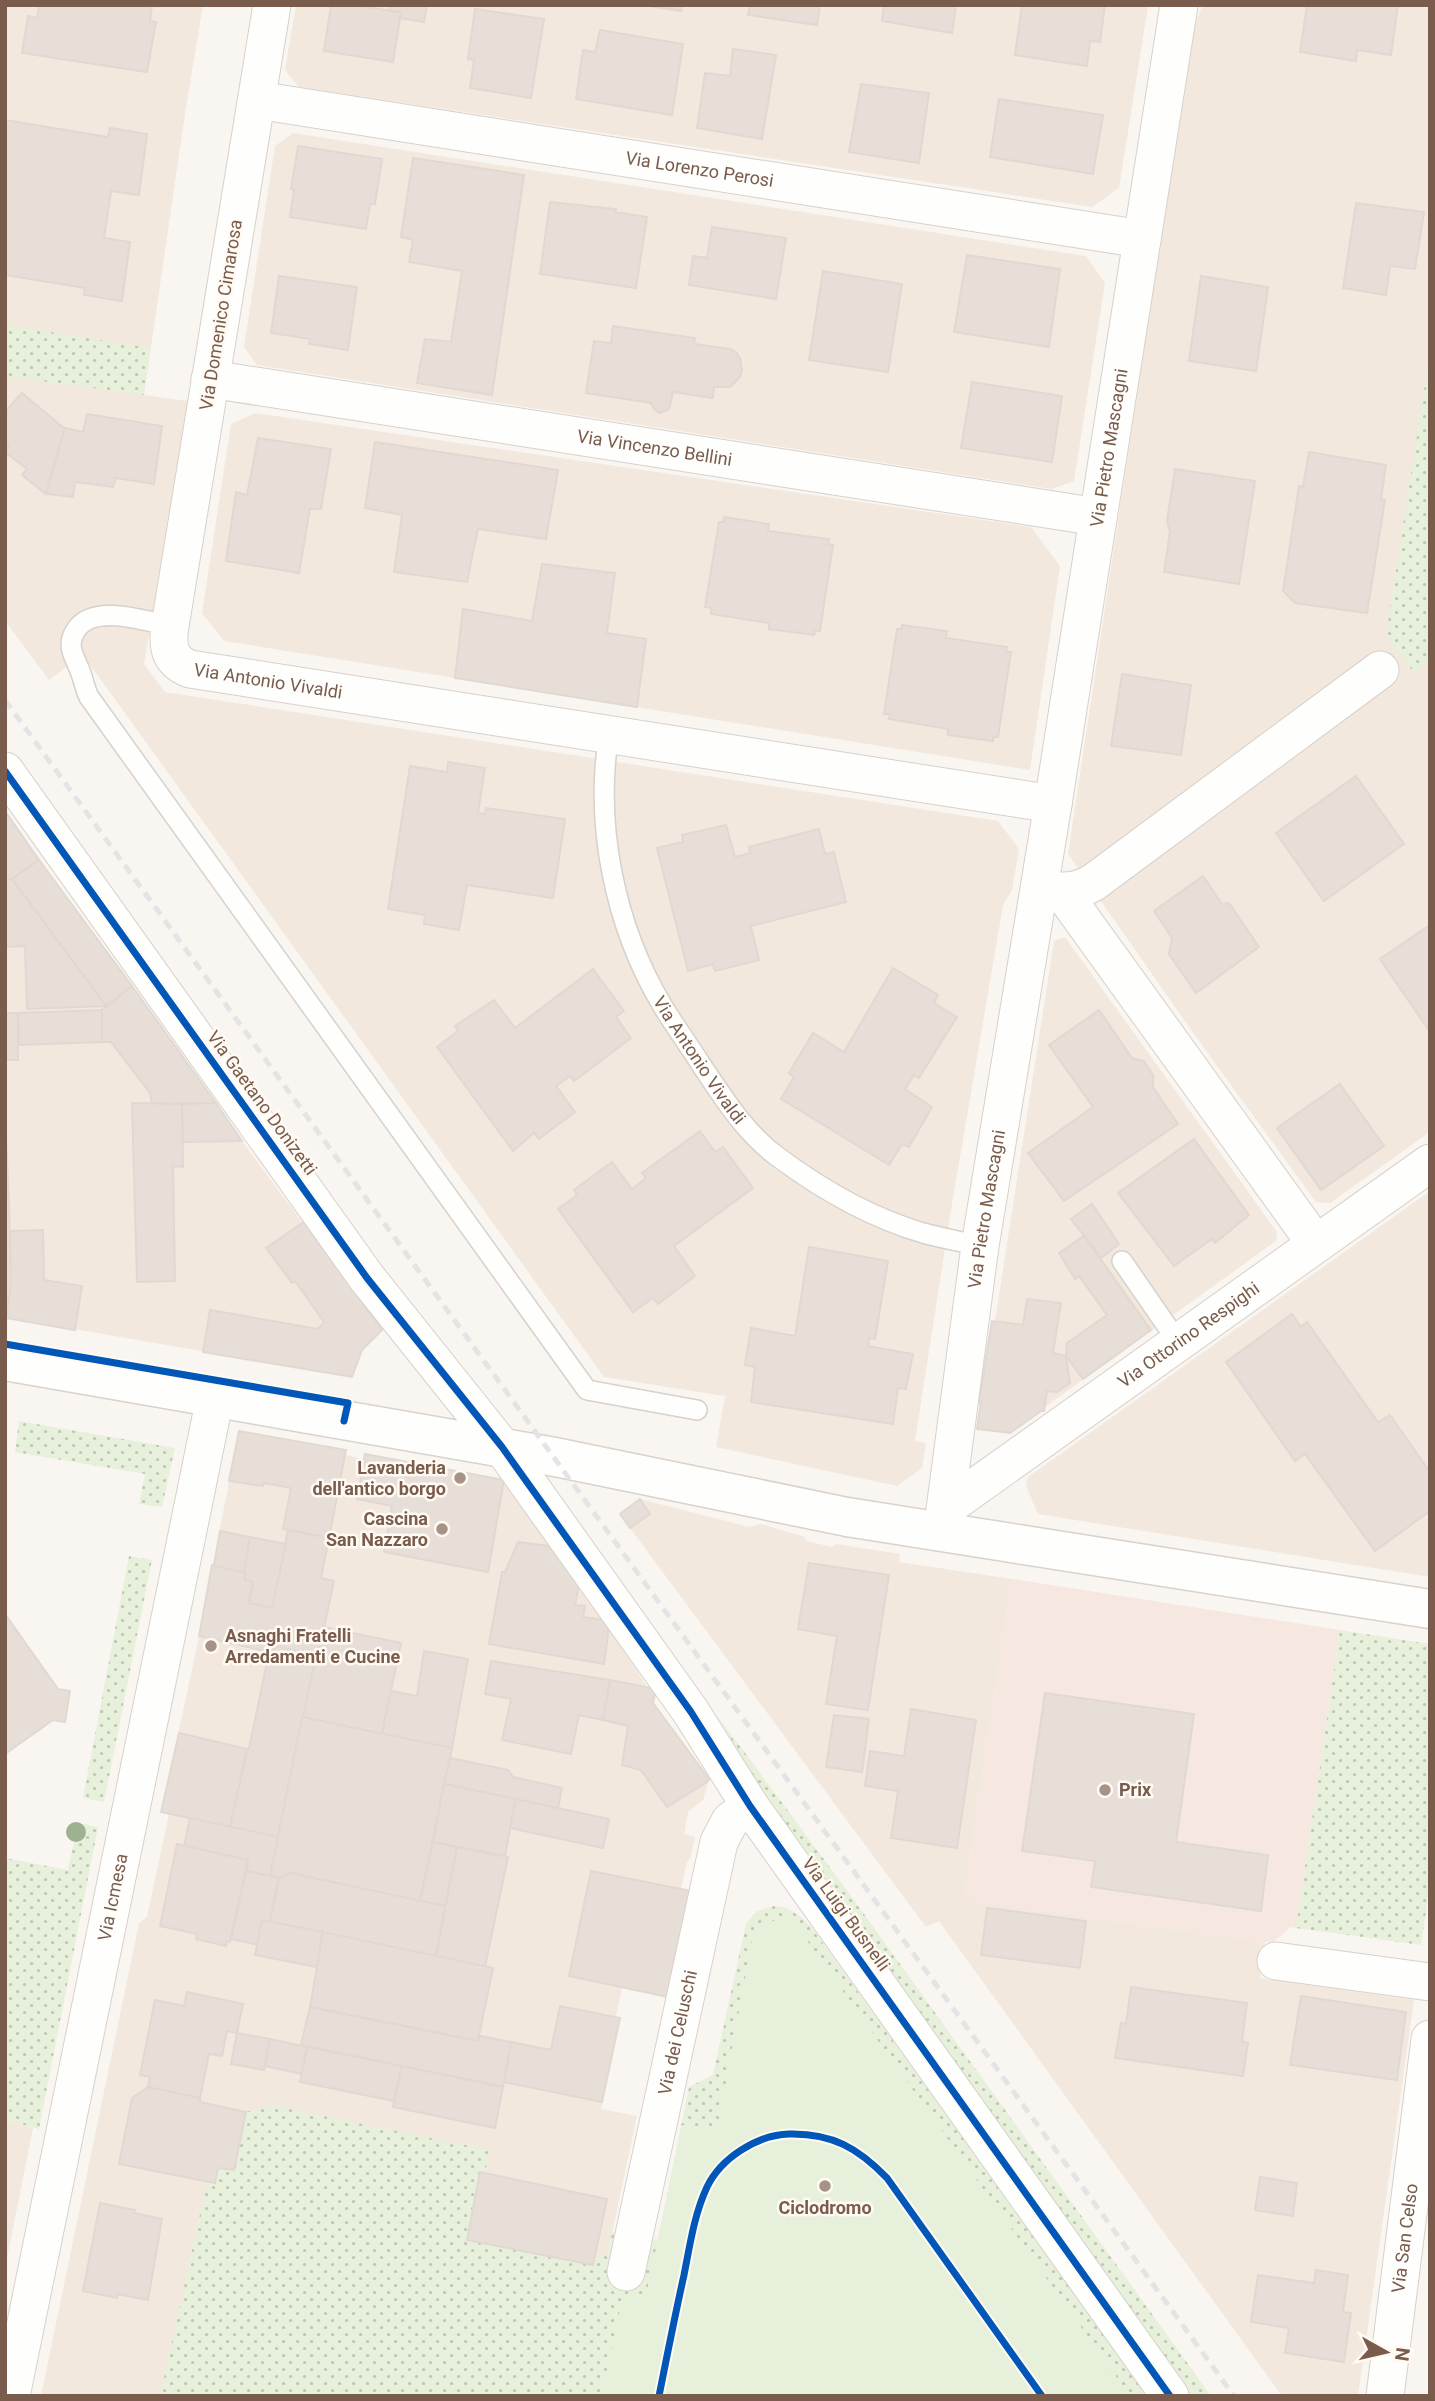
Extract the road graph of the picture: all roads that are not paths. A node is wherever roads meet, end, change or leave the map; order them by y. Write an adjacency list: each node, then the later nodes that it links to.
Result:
1 (272, 5): 3 (street, Via Domenico Cimarosa)
2 (1179, 5): 4 (street, Via Pietro Mascagni)
3 (257, 100): 4 (street, Via Lorenzo Perosi); 5 (street, Via Domenico Cimarosa)
4 (1142, 239): 6 (street, Via Pietro Mascagni)
5 (210, 379): 6 (street, Via Vincenzo Bellini); 7 (street, Via Domenico Cimarosa)
6 (1098, 517): 11 (street, Via Pietro Mascagni)
7 (170, 625): 9 (street, Via Antonio Vivaldi); 20 (lane)
8 (1380, 670): 12 (street)
9 (609, 734): 11 (street, Via Antonio Vivaldi); 15 (lane, Via Antonio Vivaldi)
10 (5, 771): 21 (street, Via Gaetano Donizetti)
11 (1054, 804): 12 (street, Via Pietro Mascagni)
12 (1051, 891): 14 (street); 15 (street, Via Pietro Mascagni)
13 (1430, 1163): 14 (street, Via Ottorino Respighi)
14 (1317, 1244): 17 (street, Via Ottorino Respighi)
15 (980, 1246): 22 (street, Via Pietro Mascagni)
16 (1122, 1261): 17 (lane)
17 (1178, 1342): 22 (street, Via Ottorino Respighi)
18 (5, 1361): 19 (street)
19 (215, 1398): 21 (street); 29 (street, Via Icmesa)
20 (697, 1410)
21 (502, 1447): 22 (street); 24 (street, Via Luigi Busnelli)
22 (944, 1520): 23 (street)
23 (1430, 1609)
24 (750, 1806): 28 (street, Via dei Celuschi); 30 (street, Via Luigi Busnelli)
25 (1276, 1961): 26 (street)
26 (1430, 1982)
27 (1430, 2039): 31 (street, Via San Celso)
28 (626, 2272)
29 (11, 2396)
30 (1170, 2396)
31 (1385, 2396)

